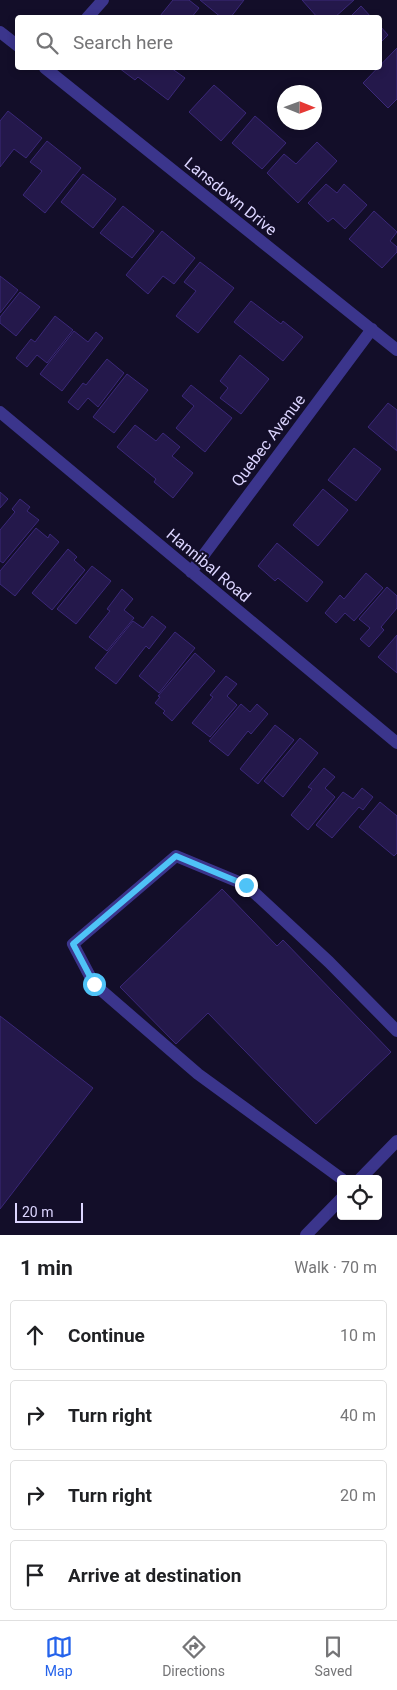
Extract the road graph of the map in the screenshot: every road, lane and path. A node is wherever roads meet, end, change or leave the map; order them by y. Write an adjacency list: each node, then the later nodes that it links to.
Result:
1 (103, 0): 2 (street)
2 (90, 15)
3 (0, 32): 4 (street)
4 (15, 44)
5 (47, 70): 6 (street, Lansdown Drive)
6 (372, 329): 7 (street, Lansdown Drive); 9 (street, Quebec Avenue)
7 (397, 350)
8 (0, 412): 9 (street, Hannibal Road)
9 (191, 572): 10 (street, Hannibal Road)
10 (397, 743)
11 (397, 1032): 13 (street)
12 (397, 1140): 14 (street)
13 (337, 1175)
14 (364, 1175)
15 (337, 1203): 16 (street)
16 (306, 1235)

